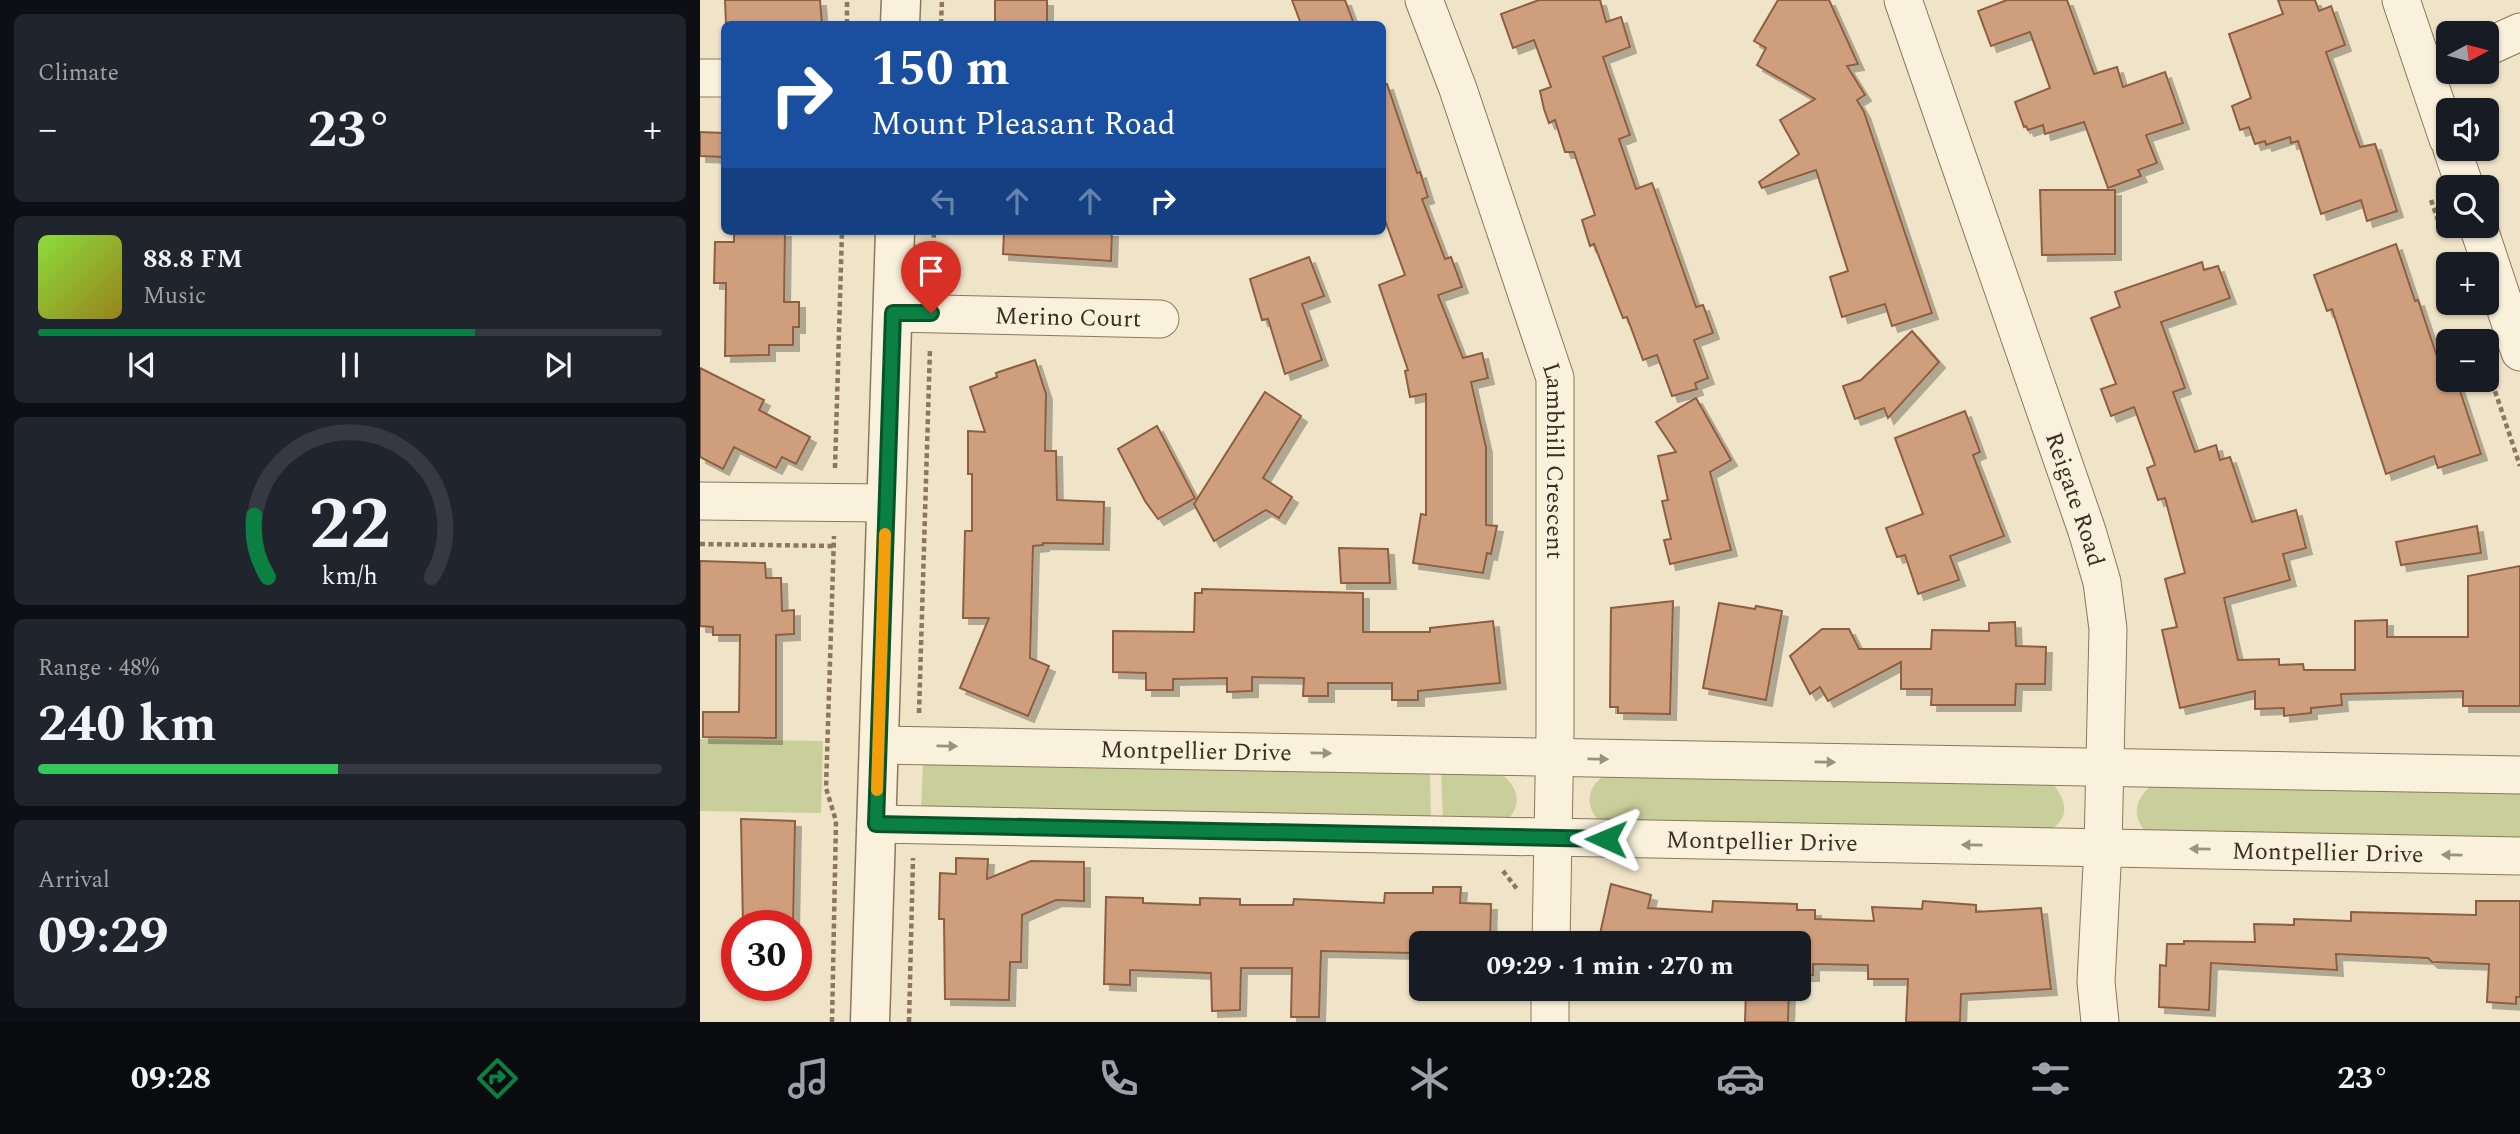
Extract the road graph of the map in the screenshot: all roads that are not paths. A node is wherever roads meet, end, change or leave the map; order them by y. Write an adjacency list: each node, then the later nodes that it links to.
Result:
1 (901, 0): 5 (street)
2 (1424, 0): 19 (street, Lambhill Crescent)
3 (1903, 0): 20 (street, Reigate Road)
4 (2401, 0): 8 (street)
5 (900, 21)
6 (2520, 32): 7 (street)
7 (2499, 42)
8 (2436, 65)
9 (700, 78): 10 (street)
10 (721, 78)
11 (895, 235): 13 (street)
12 (2481, 238): 15 (street)
13 (893, 313): 14 (street, Merino Court); 17 (street)
14 (1160, 319)
15 (2520, 352)
16 (700, 501): 17 (street)
17 (886, 503): 18 (street)
18 (879, 745): 19 (street, Montpellier Drive, one-way to 19); 22 (street)
19 (1554, 758): 20 (street, Montpellier Drive, one-way to 20); 23 (street, Lambhill Crescent)
20 (2105, 767): 21 (street, Montpellier Drive); 24 (street, Reigate Road)
21 (2520, 775)
22 (876, 824): 23 (street, Montpellier Drive); 28 (street)
23 (1551, 838): 24 (street, Montpellier Drive, one-way to 23); 26 (street, Lambhill Crescent)
24 (2103, 847): 25 (street, Montpellier Drive, one-way to 24); 30 (street, Reigate Road)
25 (2520, 856)
26 (1551, 931)
27 (1550, 1001): 29 (street)
28 (870, 1022)
29 (1550, 1022)
30 (2100, 1022)

